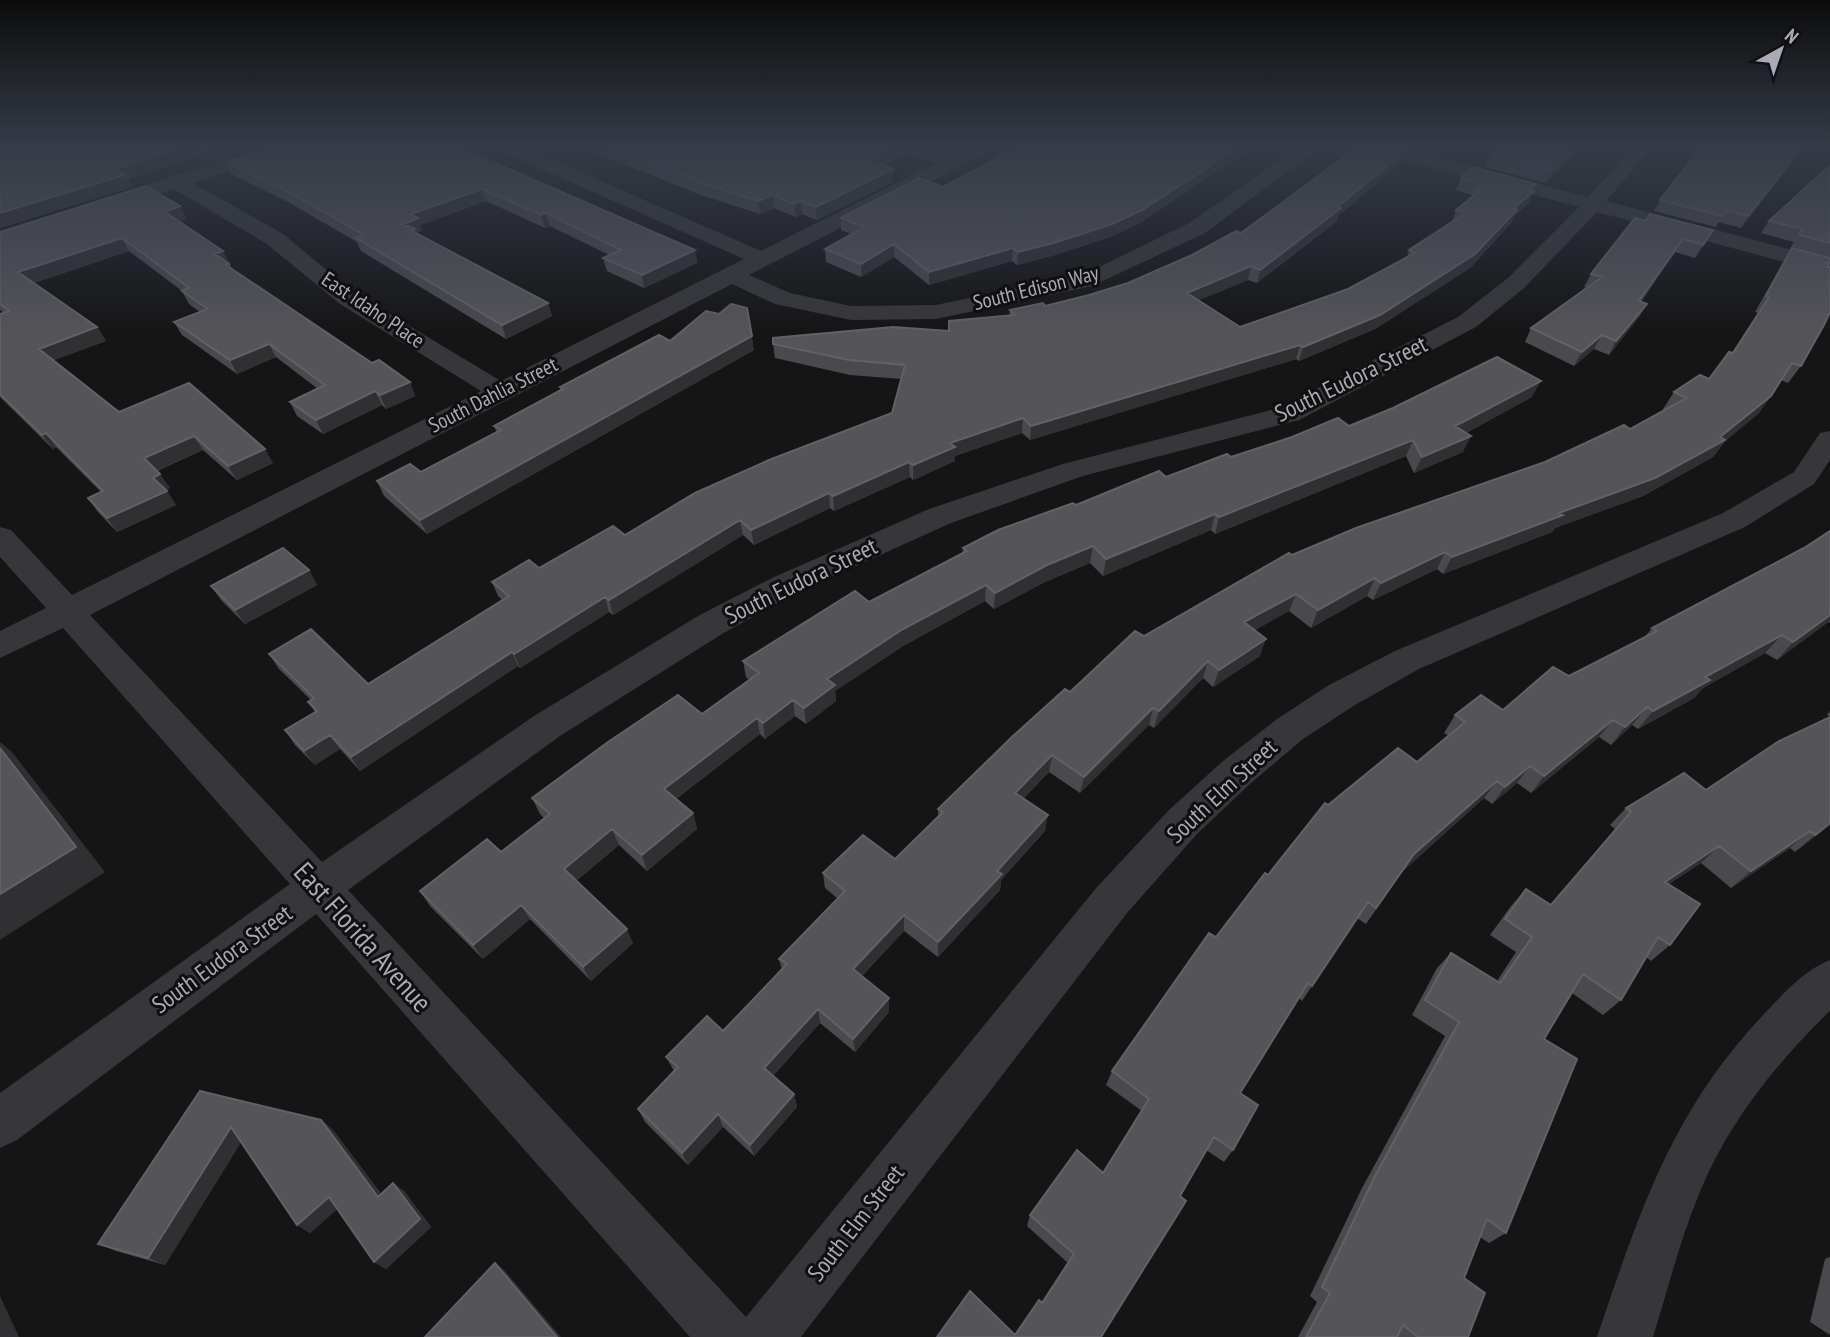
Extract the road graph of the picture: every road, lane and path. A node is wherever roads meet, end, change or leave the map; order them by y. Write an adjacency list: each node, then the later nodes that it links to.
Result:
1 (93, 208): 8 (street)
2 (222, 208): 12 (street, East Idaho Place)
3 (647, 208): 9 (street)
4 (862, 208): 9 (street, South Dahlia Street)
5 (1224, 208): 11 (street, South Edison Way)
6 (1588, 208): 17 (street, South Eudora Street)
7 (1609, 208): 10 (street)
8 (88, 210)
9 (762, 259): 11 (street, South Dahlia Street)
10 (1830, 267)
11 (731, 275): 12 (street, South Dahlia Street)
12 (500, 391): 15 (street, South Dahlia Street)
13 (1830, 439): 21 (street, South Elm Street)
14 (0, 537): 15 (street, East Florida Avenue)
15 (68, 611): 16 (street, South Dahlia Street); 17 (street, East Florida Avenue)
16 (0, 646)
17 (318, 888): 19 (street, South Eudora Street); 20 (street, East Florida Avenue)
18 (1830, 981): 22 (street)
19 (0, 1123)
20 (727, 1337)
21 (766, 1337)
22 (1625, 1337)

